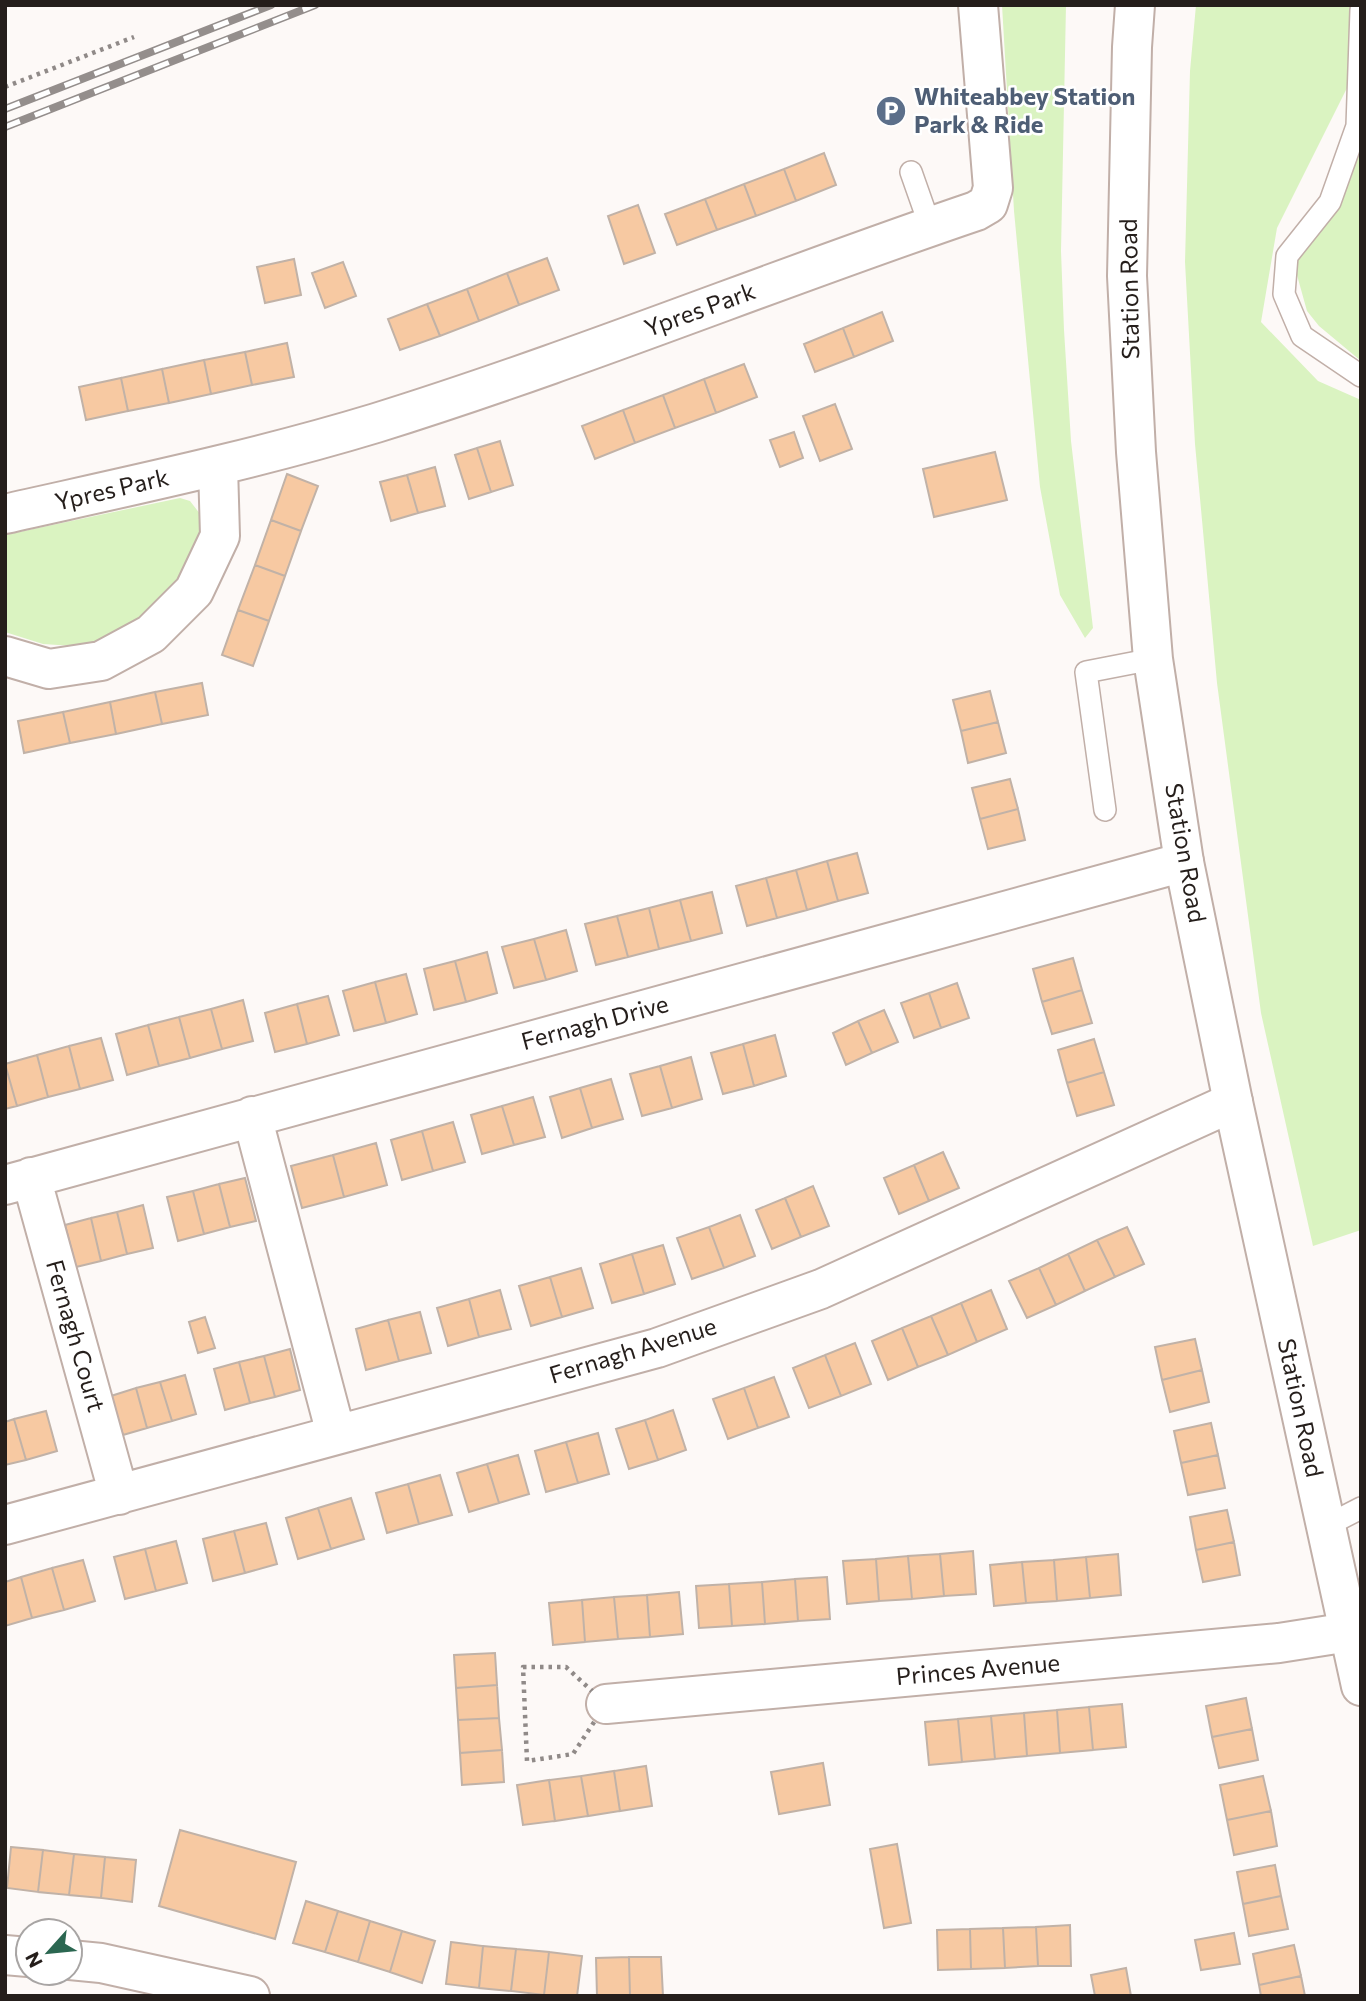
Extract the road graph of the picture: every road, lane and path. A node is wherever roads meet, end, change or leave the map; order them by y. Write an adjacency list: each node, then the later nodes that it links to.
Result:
1 (978, 5): 7 (street, Ypres Park)
2 (1135, 5): 12 (street, Station Road)
3 (1361, 10): 8 (lane)
4 (134, 37): 5 (path)
5 (5, 87)
6 (911, 172): 7 (lane)
7 (930, 226): 9 (street, Ypres Park)
8 (1361, 376)
9 (218, 466): 10 (street, Ypres Park); 11 (street)
10 (5, 513)
11 (5, 656)
12 (1153, 659): 13 (lane); 14 (street, Station Road)
13 (1105, 810)
14 (1184, 862): 15 (street, Station Road); 16 (street, Fernagh Drive)
15 (1233, 1101): 18 (street, Fernagh Avenue); 22 (street, Station Road)
16 (252, 1116): 17 (street, Fernagh Drive); 18 (street)
17 (18, 1181): 19 (street, Fernagh Court)
18 (336, 1434): 19 (street, Fernagh Avenue)
19 (119, 1494): 21 (street, Fernagh Avenue)
20 (1361, 1508): 22 (lane)
21 (5, 1525)
22 (1326, 1526): 23 (street, Station Road)
23 (1349, 1632): 24 (street, Station Road); 25 (street, Princes Avenue)
24 (1361, 1686)
25 (606, 1704): 25 (path)
26 (84, 1961): 27 (street)
27 (250, 1996)

